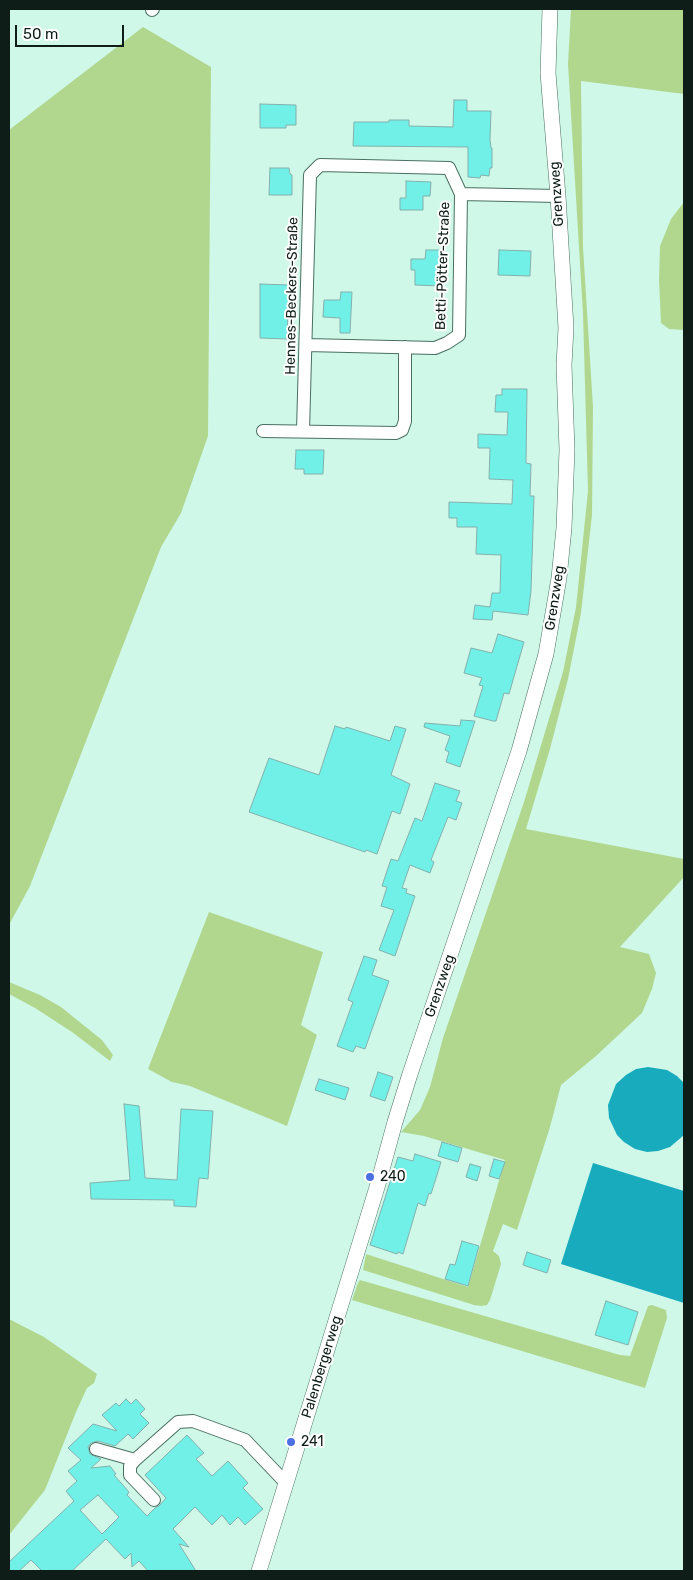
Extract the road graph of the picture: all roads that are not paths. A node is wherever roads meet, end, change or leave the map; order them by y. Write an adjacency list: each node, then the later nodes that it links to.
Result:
1 (550, 9): 4 (street, Grenzweg)
2 (320, 165): 3 (street, Betti-Pötter-Straße); 5 (street, Hennes-Beckers-Straße)
3 (461, 194): 4 (street); 6 (street, Betti-Pötter-Straße)
4 (558, 196): 9 (street, Grenzweg)
5 (306, 345): 6 (street); 8 (street, Hennes-Beckers-Straße)
6 (406, 346): 8 (street)
7 (263, 431): 8 (street)
8 (303, 431)
9 (384, 1163): 12 (street, Palenbergerweg)
10 (96, 1449): 11 (street)
11 (135, 1460): 12 (street); 13 (street)
12 (286, 1483): 14 (street, Palenbergerweg)
13 (154, 1500)
14 (259, 1571)

